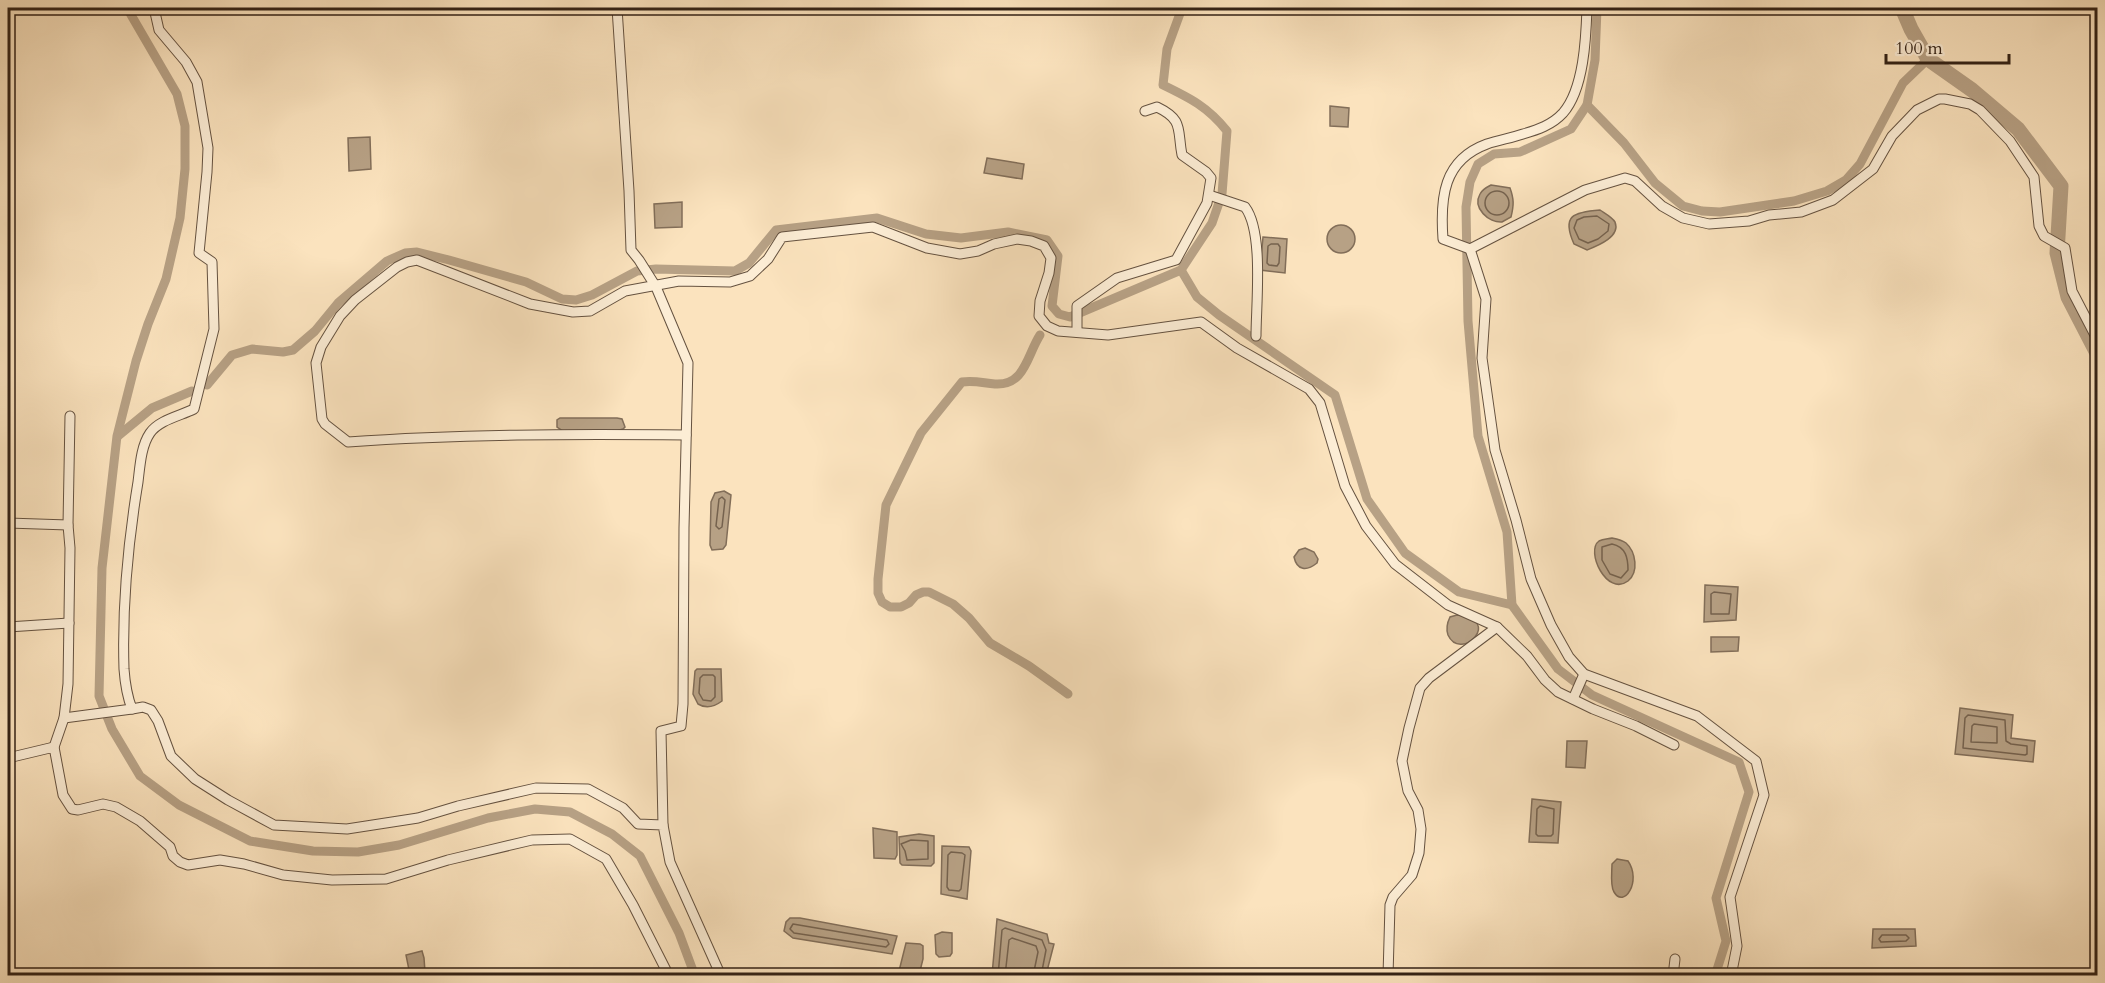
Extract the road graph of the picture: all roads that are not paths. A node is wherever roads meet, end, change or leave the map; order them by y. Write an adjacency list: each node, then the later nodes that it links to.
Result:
1 (154, 8): 20 (street)
2 (616, 8): 7 (street)
3 (1587, 8): 6 (street)
4 (1145, 111): 5 (street)
5 (1209, 195): 8 (street); 9 (street)
6 (1470, 249): 10 (street); 18 (street)
7 (654, 284): 8 (street); 12 (street); 12 (street)
8 (1077, 332): 17 (street)
9 (1256, 336)
10 (2097, 341)
11 (70, 416): 14 (street)
12 (686, 435): 25 (street)
13 (8, 523): 14 (street)
14 (68, 525): 15 (street)
15 (69, 623): 16 (street); 21 (street)
16 (8, 627)
17 (1497, 627): 19 (street); 29 (street)
18 (1584, 674): 19 (street); 31 (street)
19 (1573, 699): 22 (street)
20 (132, 709): 21 (street); 25 (street)
21 (64, 718): 23 (street)
22 (1674, 745)
23 (54, 747): 24 (street); 27 (street)
24 (8, 758)
25 (663, 825): 28 (street)
26 (1675, 959): 30 (street)
27 (669, 975)
28 (721, 975)
29 (1388, 975)
30 (1673, 975)
31 (1731, 975)

